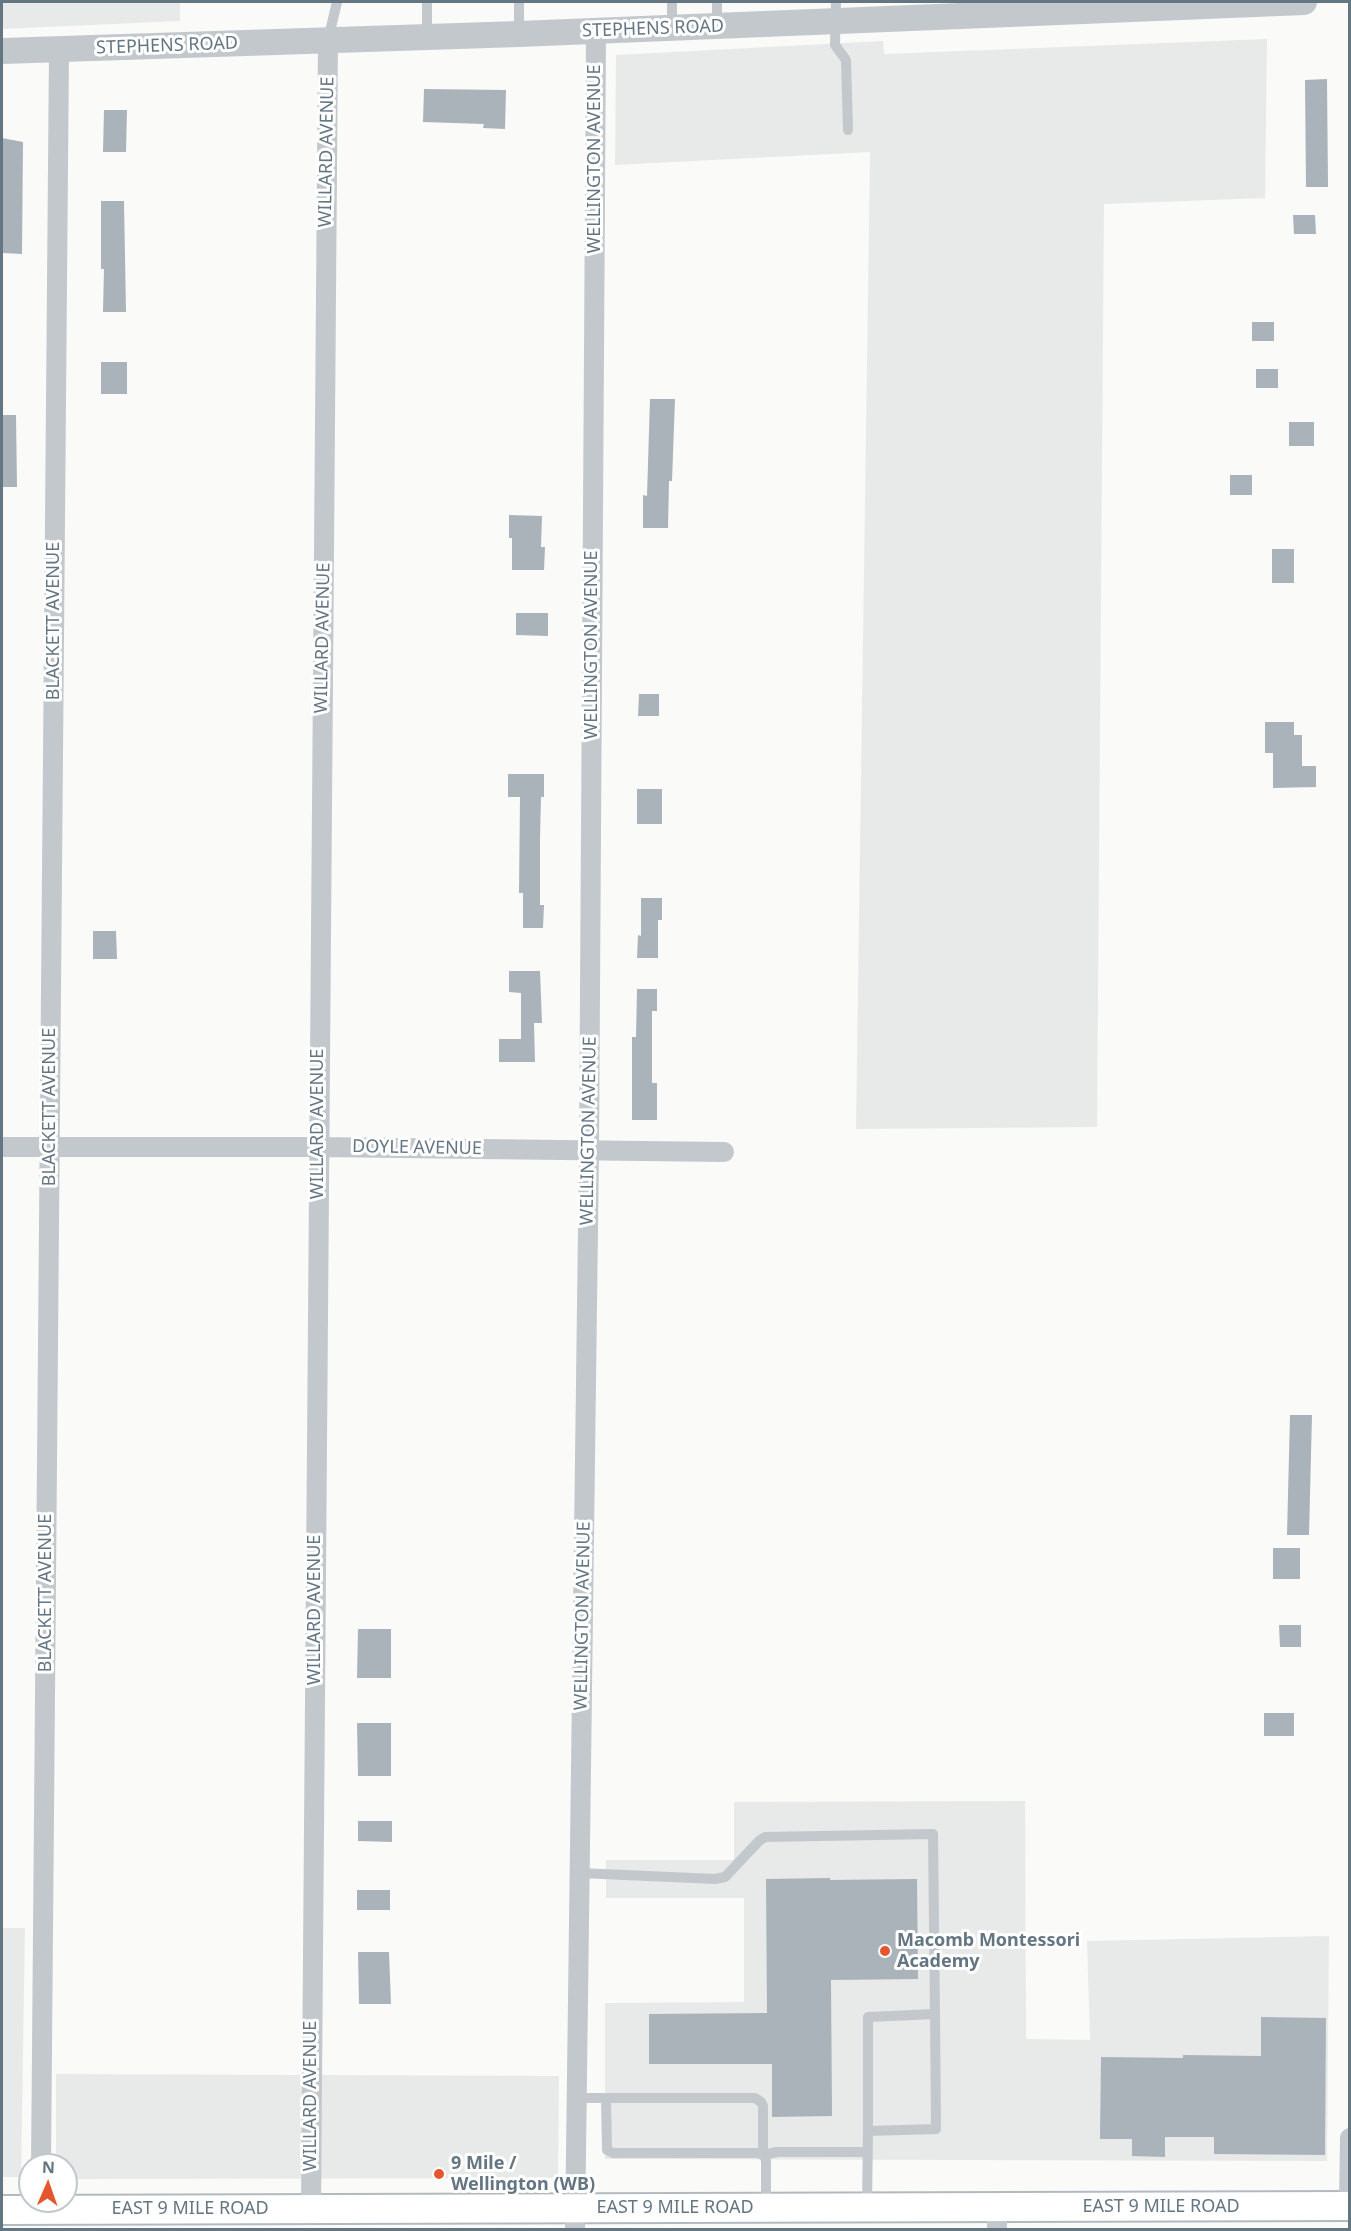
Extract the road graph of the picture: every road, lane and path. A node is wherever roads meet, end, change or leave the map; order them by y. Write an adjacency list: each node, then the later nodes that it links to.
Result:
1 (337, 2): 14 (lane)
2 (427, 2): 13 (lane)
3 (519, 2): 12 (lane)
4 (672, 2): 10 (lane)
5 (717, 2): 9 (lane)
6 (1304, 2): 7 (street, STEPHENS ROAD)
7 (975, 8): 8 (street, STEPHENS ROAD)
8 (836, 12): 9 (street, STEPHENS ROAD); 17 (lane)
9 (717, 27): 10 (street, STEPHENS ROAD)
10 (672, 28): 11 (street, STEPHENS ROAD)
11 (596, 32): 12 (street, STEPHENS ROAD); 21 (street, WELLINGTON AVENUE)
12 (519, 34): 13 (street, STEPHENS ROAD)
13 (427, 38): 14 (street, STEPHENS ROAD)
14 (328, 40): 15 (street, STEPHENS ROAD); 20 (street, WILLARD AVENUE)
15 (59, 49): 16 (street, STEPHENS ROAD); 19 (street, BLACKETT AVENUE)
16 (2, 51)
17 (848, 130)
18 (2, 1147): 19 (street, DOYLE AVENUE)
19 (50, 1147): 20 (street, DOYLE AVENUE); 30 (street, BLACKETT AVENUE)
20 (318, 1147): 21 (street, DOYLE AVENUE); 33 (street, WILLARD AVENUE)
21 (589, 1151): 22 (street, DOYLE AVENUE); 23 (street, WELLINGTON AVENUE)
22 (724, 1152)
23 (580, 1873): 24 (lane); 25 (street, WELLINGTON AVENUE)
24 (935, 2014): 27 (lane); 27 (lane)
25 (576, 2098): 26 (lane); 39 (street, WELLINGTON AVENUE)
26 (606, 2098): 31 (lane); 31 (lane)
27 (868, 2131): 29 (lane)
28 (1350, 2138): 32 (street)
29 (867, 2152): 31 (lane); 35 (lane)
30 (41, 2153)
31 (763, 2155): 34 (lane)
32 (1349, 2206): 40 (main road, EAST 9 MILE ROAD)
33 (310, 2208): 38 (main road, EAST 9 MILE ROAD); 39 (main road, EAST 9 MILE ROAD)
34 (766, 2208): 35 (main road, EAST 9 MILE ROAD); 39 (main road, EAST 9 MILE ROAD)
35 (867, 2208): 40 (main road, EAST 9 MILE ROAD)
36 (2, 2210): 37 (main road, EAST 9 MILE ROAD)
37 (18, 2211)
38 (78, 2212)
39 (575, 2219)
40 (997, 2219)

